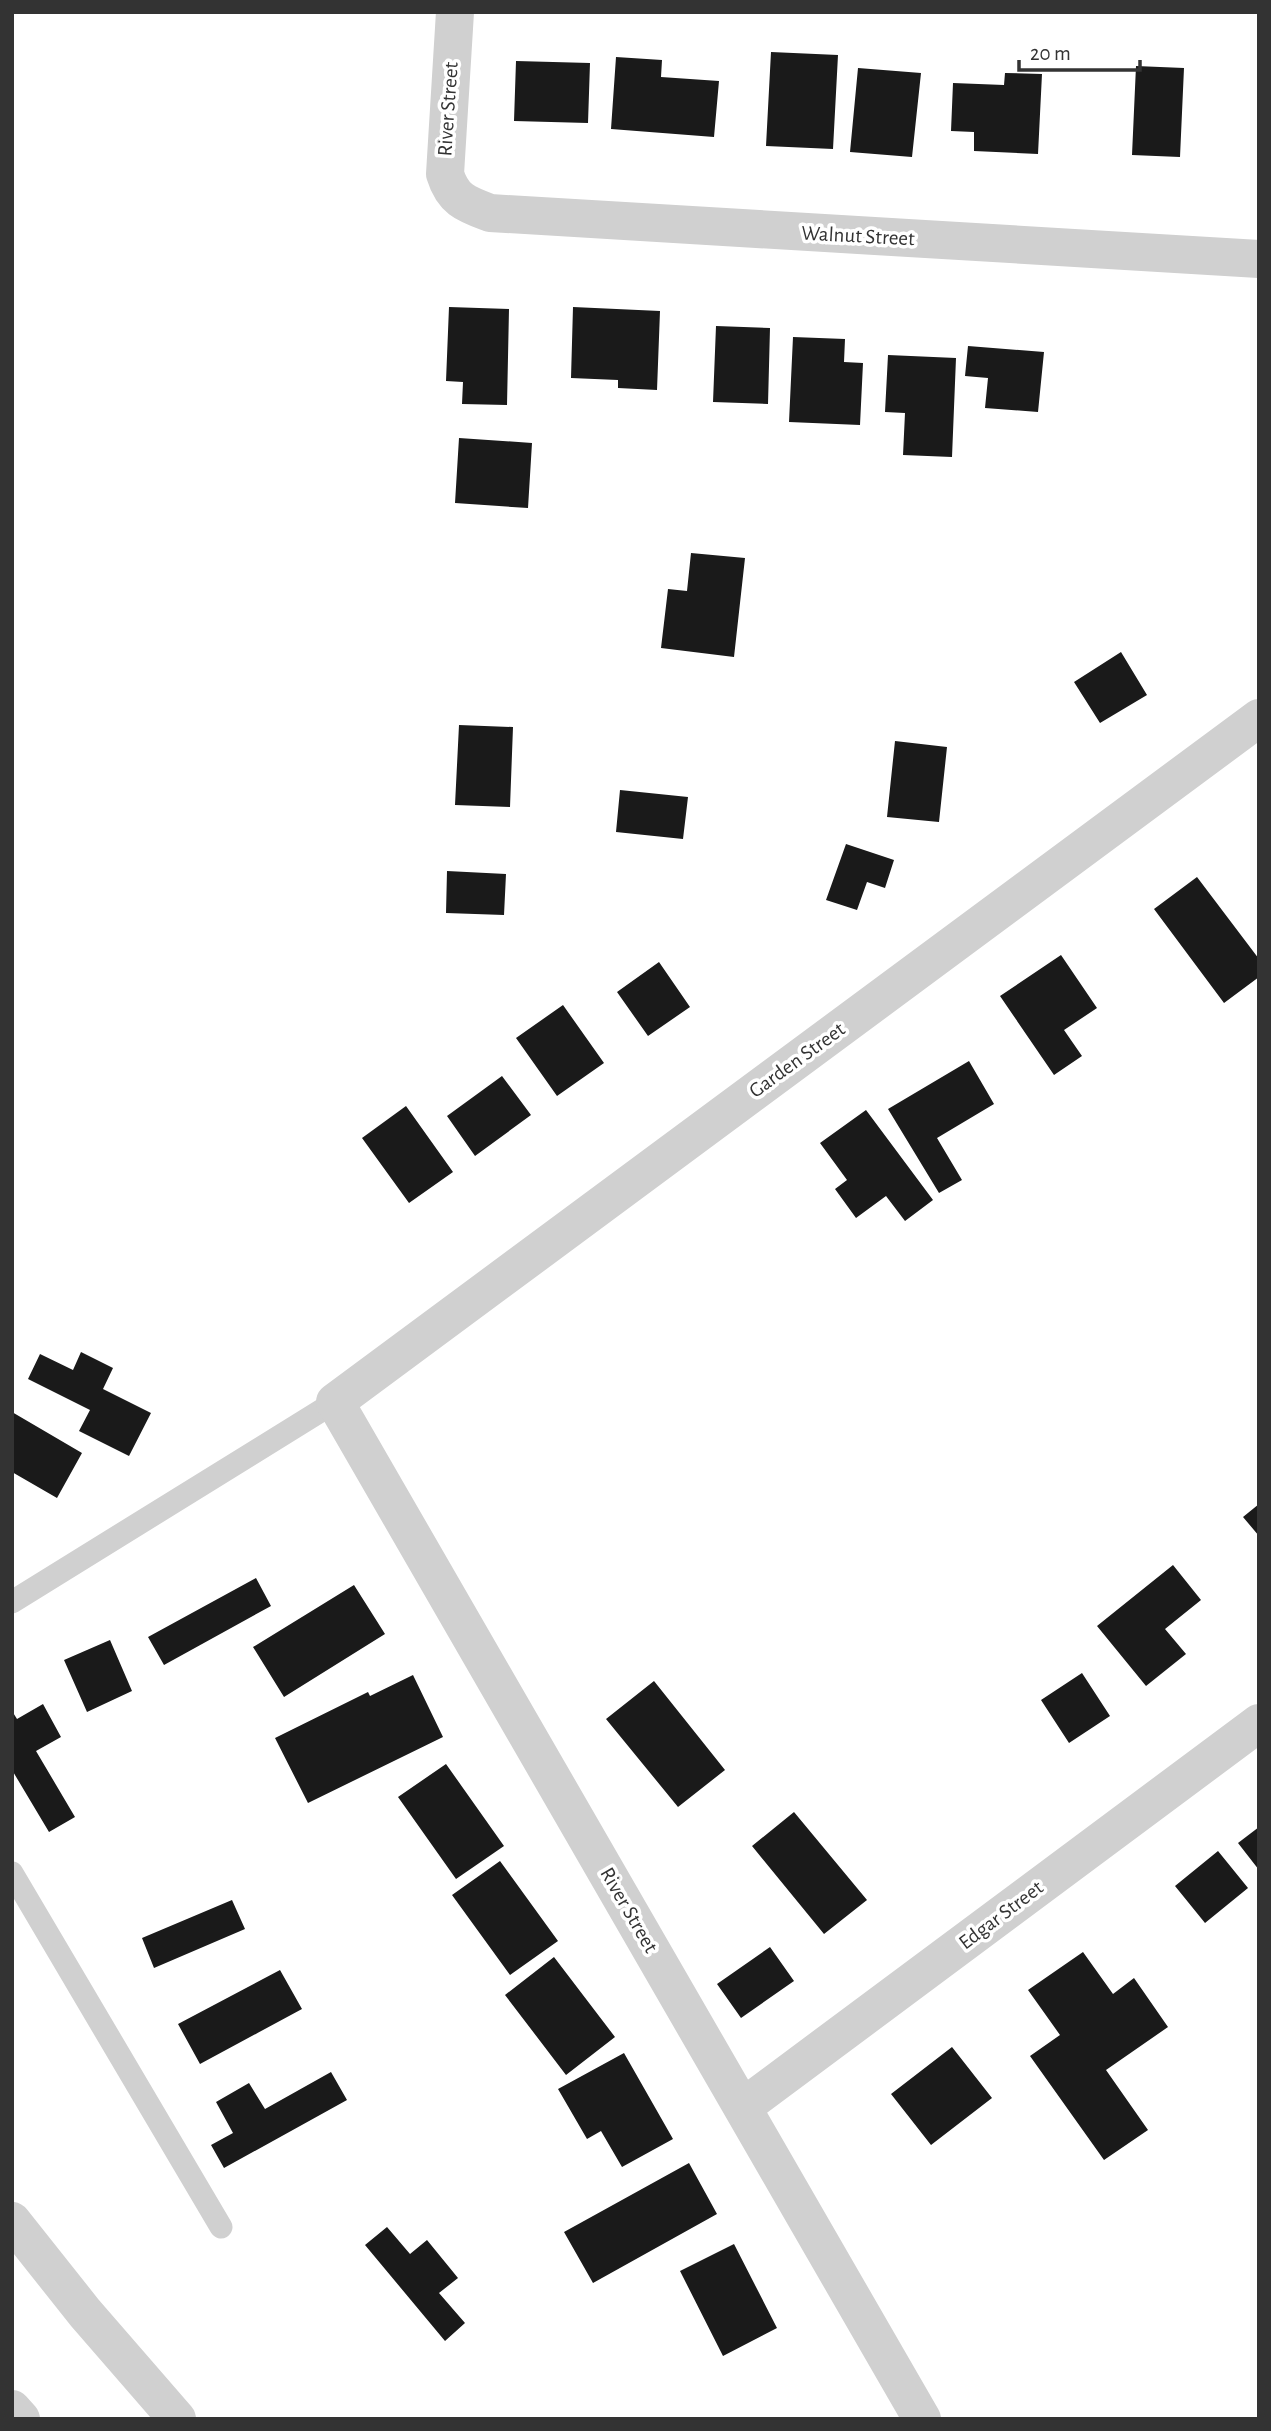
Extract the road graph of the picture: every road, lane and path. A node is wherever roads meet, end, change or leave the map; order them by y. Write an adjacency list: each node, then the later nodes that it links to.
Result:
1 (455, 12): 2 (street, River Street)
2 (461, 201): 3 (street, Walnut Street)
3 (1259, 259)
4 (1259, 718): 5 (street, Garden Street)
5 (334, 1402): 6 (lane); 9 (street, River Street)
6 (12, 1602)
7 (1259, 1723): 9 (street, Edgar Street)
8 (12, 1873): 11 (lane)
9 (743, 2107): 15 (street, River Street)
10 (12, 2221): 14 (street)
11 (221, 2227)
12 (12, 2409): 13 (street)
13 (21, 2419)
14 (177, 2419)
15 (922, 2419)

